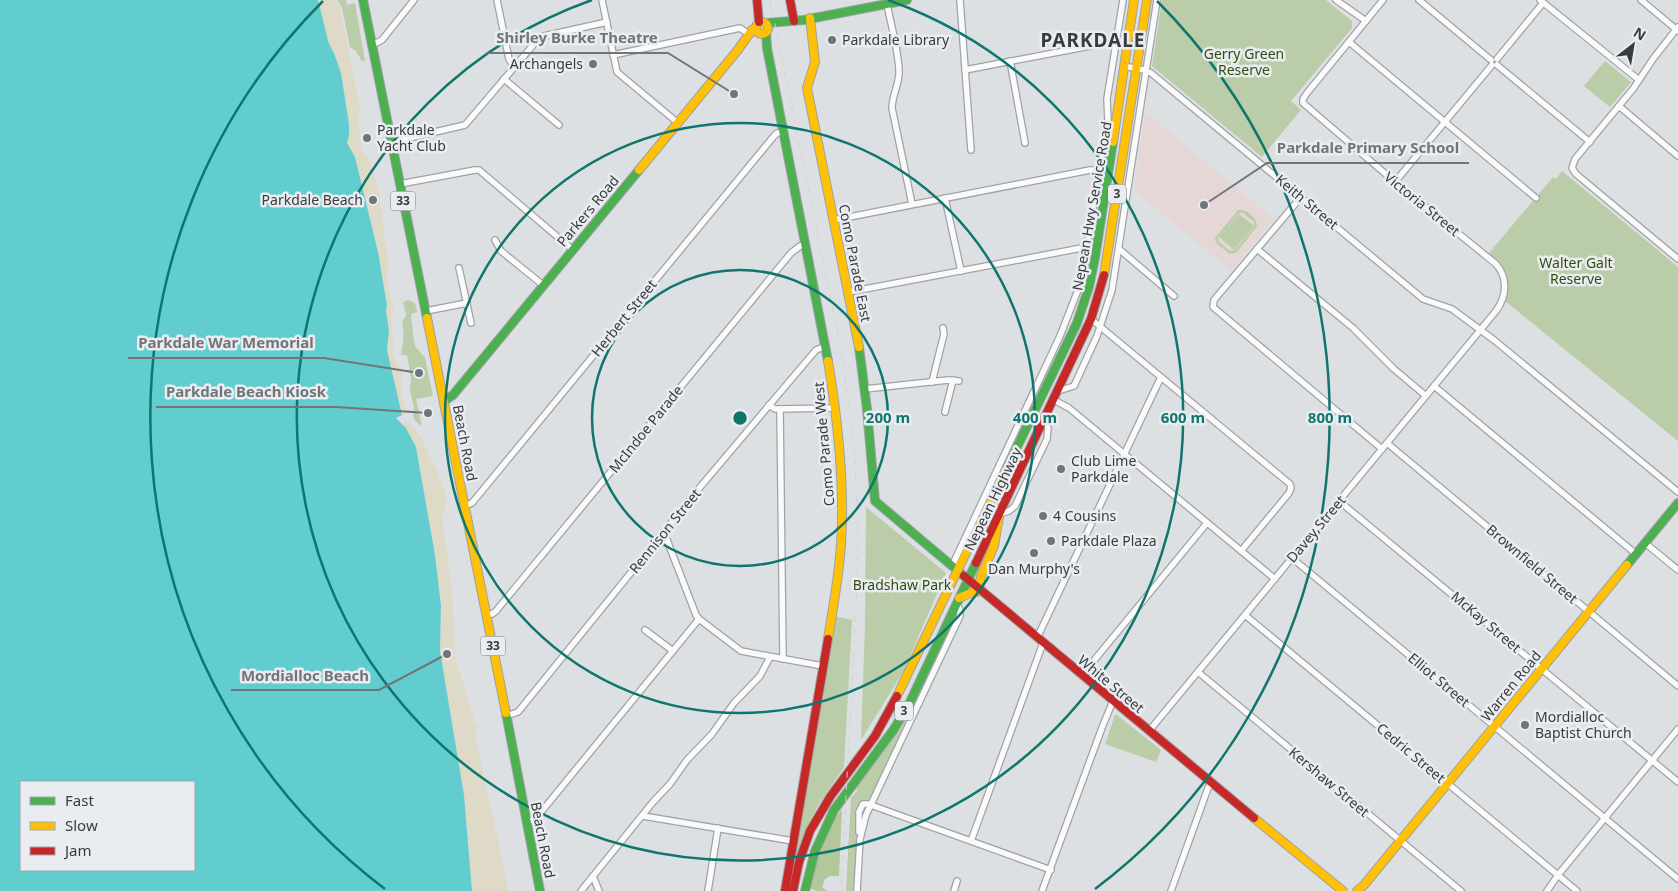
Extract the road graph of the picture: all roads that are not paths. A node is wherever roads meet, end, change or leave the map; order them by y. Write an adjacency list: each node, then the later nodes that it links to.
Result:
1 (363, 0): 28 (main road, Beach Road / 33)
2 (414, 0): 28 (street)
3 (497, 0): 33 (street)
4 (602, 0): 21 (street)
5 (757, 0): 23 (main road, Como Parade West)
6 (790, 0): 20 (main road)
7 (907, 0): 18 (main road)
8 (960, 0): 35 (street)
9 (1123, 0): 26 (street, Nepean Hwy Service Road)
10 (1134, 0): 32 (main road, Nepean Highway / 3)
11 (1147, 0): 34 (main road, Nepean Highway / 3)
12 (1157, 0): 36 (street)
13 (1336, 0): 22 (street)
14 (1384, 0): 22 (street)
15 (1419, 0): 31 (street)
16 (1641, 0): 24 (street)
17 (1542, 1): 31 (street); 38 (street)
18 (887, 4): 19 (main road); 56 (street)
19 (807, 19): 20 (main road); 57 (main road, Como Parade East)
20 (794, 21): 23 (main road)
21 (607, 22): 29 (street); 33 (street)
22 (1364, 23): 27 (street)
23 (762, 28): 25 (main road); 43 (main road, Como Parade West)
24 (1677, 29): 38 (street)
25 (750, 35): 29 (street); 41 (main road, Parkers Road)
26 (1116, 41): 30 (street); 49 (street, Nepean Hwy Service Road)
27 (1348, 42): 40 (street); 51 (street, Victoria Street)
28 (372, 45): 44 (main road, Beach Road / 33)
29 (613, 54): 41 (street)
30 (1010, 61): 35 (street); 45 (street)
31 (1494, 62): 40 (street); 46 (street)
32 (1124, 66): 34 (street, Keith Street); 50 (main road, Nepean Highway / 3)
33 (514, 67): 37 (street)
34 (1136, 68): 36 (street, Keith Street); 72 (main road, Nepean Highway / 3)
35 (965, 70): 47 (street)
36 (1147, 71): 53 (street, Keith Street); 61 (street)
37 (504, 79): 42 (street); 44 (street)
38 (1639, 80): 39 (street)
39 (1618, 106): 46 (street); 48 (street)
40 (1445, 122): 51 (street); 55 (street)
41 (678, 123): 63 (main road, Parkers Road)
42 (559, 125)
43 (783, 132): 59 (main road, Como Parade West); 101 (street, Herbert Street)
44 (392, 142): 52 (main road, Beach Road / 33)
45 (1025, 142)
46 (1590, 142): 64 (street)
47 (971, 150)
48 (1678, 156)
49 (1099, 169): 50 (street); 54 (street); 60 (street, Nepean Hwy Service Road)
50 (1108, 171): 84 (main road, Nepean Highway / 3)
51 (1395, 182): 76 (street, Victoria Street)
52 (400, 184): 63 (street); 71 (main road, Beach Road / 33)
53 (1301, 197): 62 (street); 76 (street, Keith Street)
54 (945, 198): 56 (street); 66 (street)
55 (1536, 198)
56 (912, 204): 57 (street)
57 (834, 220): 68 (main road, Como Parade East)
58 (495, 240): 67 (street)
59 (806, 245): 77 (main road, Como Parade West); 118 (street, McIndoe Parade)
60 (1087, 247): 66 (street); 81 (street, Nepean Hwy Service Road)
61 (1119, 249): 69 (street); 74 (street)
62 (1257, 249): 86 (street); 95 (street)
63 (573, 250): 67 (main road, Parkers Road)
64 (1678, 259)
65 (460, 268): 70 (street)
66 (961, 271): 68 (street)
67 (543, 286): 88 (main road, Parkers Road)
68 (848, 292): 83 (main road, Como Parade East)
69 (1174, 296)
70 (467, 303): 71 (street); 73 (street)
71 (426, 311): 88 (main road, Beach Road / 33)
72 (1091, 319): 74 (street); 79 (main road, Nepean Highway / 3)
73 (471, 322)
74 (1100, 326): 78 (street); 85 (street)
75 (943, 328): 80 (street)
76 (1480, 330): 82 (street, Davey Street); 97 (street, Keith Street)
77 (826, 346): 89 (street, Rennison Street); 91 (main road, Como Parade West)
78 (1161, 377): 96 (street); 108 (street)
79 (1064, 378): 84 (main road); 85 (main road, Nepean Highway / 3)
80 (932, 382): 83 (street); 93 (street)
81 (1037, 386): 84 (street); 111 (street, Nepean Hwy Service Road)
82 (1434, 386): 86 (street, Davey Street); 109 (street)
83 (865, 389): 98 (main road, Como Parade East)
84 (1045, 390): 90 (main road, Nepean Highway / 3)
85 (1058, 391): 87 (main road, Nepean Highway / 3)
86 (1426, 396): 94 (street, Davey Street)
87 (1054, 400): 90 (main road); 96 (street); 102 (main road, Nepean Highway / 3)
88 (444, 401): 101 (main road, Beach Road / 33)
89 (769, 405): 92 (street); 104 (street, Rennison Street)
90 (1037, 407): 105 (main road, Nepean Highway / 3)
91 (836, 408): 92 (street); 126 (main road, Como Parade West)
92 (780, 409): 125 (street)
93 (945, 412)
94 (1386, 443): 95 (street, Davey Street); 117 (street, Brownfield Street)
95 (1382, 449): 99 (street, Davey Street)
96 (1125, 454): 103 (street); 122 (street)
97 (1678, 492)
98 (873, 495): 111 (main road, White Street)
99 (1339, 501): 110 (street, Davey Street); 127 (street, McKay Street)
100 (1678, 503): 107 (main road, Warren Road)
101 (465, 506): 118 (main road, Beach Road / 33)
102 (999, 514): 106 (main road, Nepean Highway / 3); 115 (main road)
103 (1207, 523): 108 (street); 129 (street)
104 (662, 535): 120 (street); 134 (street, Rennison Street)
105 (976, 536): 106 (main road); 111 (main road, Nepean Highway / 3)
106 (986, 541): 114 (main road, Nepean Highway / 3)
107 (1645, 543): 109 (main road, Warren Road); 112 (street)
108 (1241, 551): 113 (street)
109 (1636, 554): 117 (main road, Warren Road)
110 (1292, 558): 113 (street, Davey Street); 135 (street, Elliot Street)
111 (955, 568): 114 (main road, White Street); 162 (main road, Nepean Highway / 3)
112 (1678, 570)
113 (1275, 579): 119 (street, Davey Street)
114 (968, 580): 115 (main road, White Street); 116 (main road, Nepean Highway / 3)
115 (981, 590): 116 (main road); 122 (main road, White Street)
116 (958, 601): 130 (main road, Nepean Highway / 3); 132 (street)
117 (1589, 611): 127 (main road, Warren Road); 131 (street, Brownfield Street)
118 (487, 615): 134 (main road, Beach Road / 33)
119 (1245, 615): 128 (street, Davey Street); 141 (street, Cedric Street)
120 (699, 619): 123 (street); 124 (street)
121 (646, 630): 123 (street)
122 (1040, 640): 129 (main road, White Street); 149 (street)
123 (673, 651): 145 (street)
124 (770, 657): 125 (street); 143 (street)
125 (783, 659): 126 (street)
126 (823, 666): 148 (main road, Como Parade West)
127 (1542, 668): 135 (main road, Warren Road); 138 (street, McKay Street)
128 (1198, 672): 137 (street, Davey Street); 147 (street, Kershaw Street)
129 (1082, 675): 133 (main road, White Street)
130 (920, 681): 132 (street); 163 (main road, Nepean Highway / 3)
131 (1678, 686)
132 (920, 701): 142 (street)
133 (1113, 701): 137 (main road, White Street); 150 (street)
134 (506, 716): 145 (main road, Beach Road / 33)
135 (1494, 726): 141 (main road, Warren Road); 144 (street, Elliot Street)
136 (1678, 729): 138 (street)
137 (1149, 731): 140 (main road, White Street)
138 (1652, 760): 139 (street, McKay Street); 144 (street)
139 (1678, 782)
140 (1212, 783): 156 (main road, White Street); 167 (street)
141 (1447, 783): 147 (main road, Warren Road); 151 (street, Cedric Street)
142 (870, 805): 149 (street); 164 (street)
143 (642, 816): 146 (street); 152 (street)
144 (1605, 818): 151 (street); 153 (street, Elliot Street)
145 (526, 821): 157 (main road, Beach Road / 33)
146 (718, 828): 148 (street); 160 (street)
147 (1400, 840): 155 (main road, Warren Road); 169 (street, Kershaw Street)
148 (793, 841): 161 (main road, Como Parade West)
149 (971, 841): 150 (street)
150 (1051, 870): 166 (street)
151 (1558, 875): 170 (street); 171 (street, Cedric Street)
152 (593, 876): 158 (street); 159 (street)
153 (1678, 879)
154 (957, 881): 165 (street)
155 (1362, 888): 168 (main road, Warren Road)
156 (1341, 890)
157 (540, 891)
158 (581, 891)
159 (599, 891)
160 (708, 891)
161 (785, 891)
162 (793, 891)
163 (805, 891)
164 (857, 891)
165 (954, 891)
166 (1044, 891)
167 (1171, 891)
168 (1356, 891)
169 (1461, 891)
170 (1547, 891)
171 (1577, 891)

